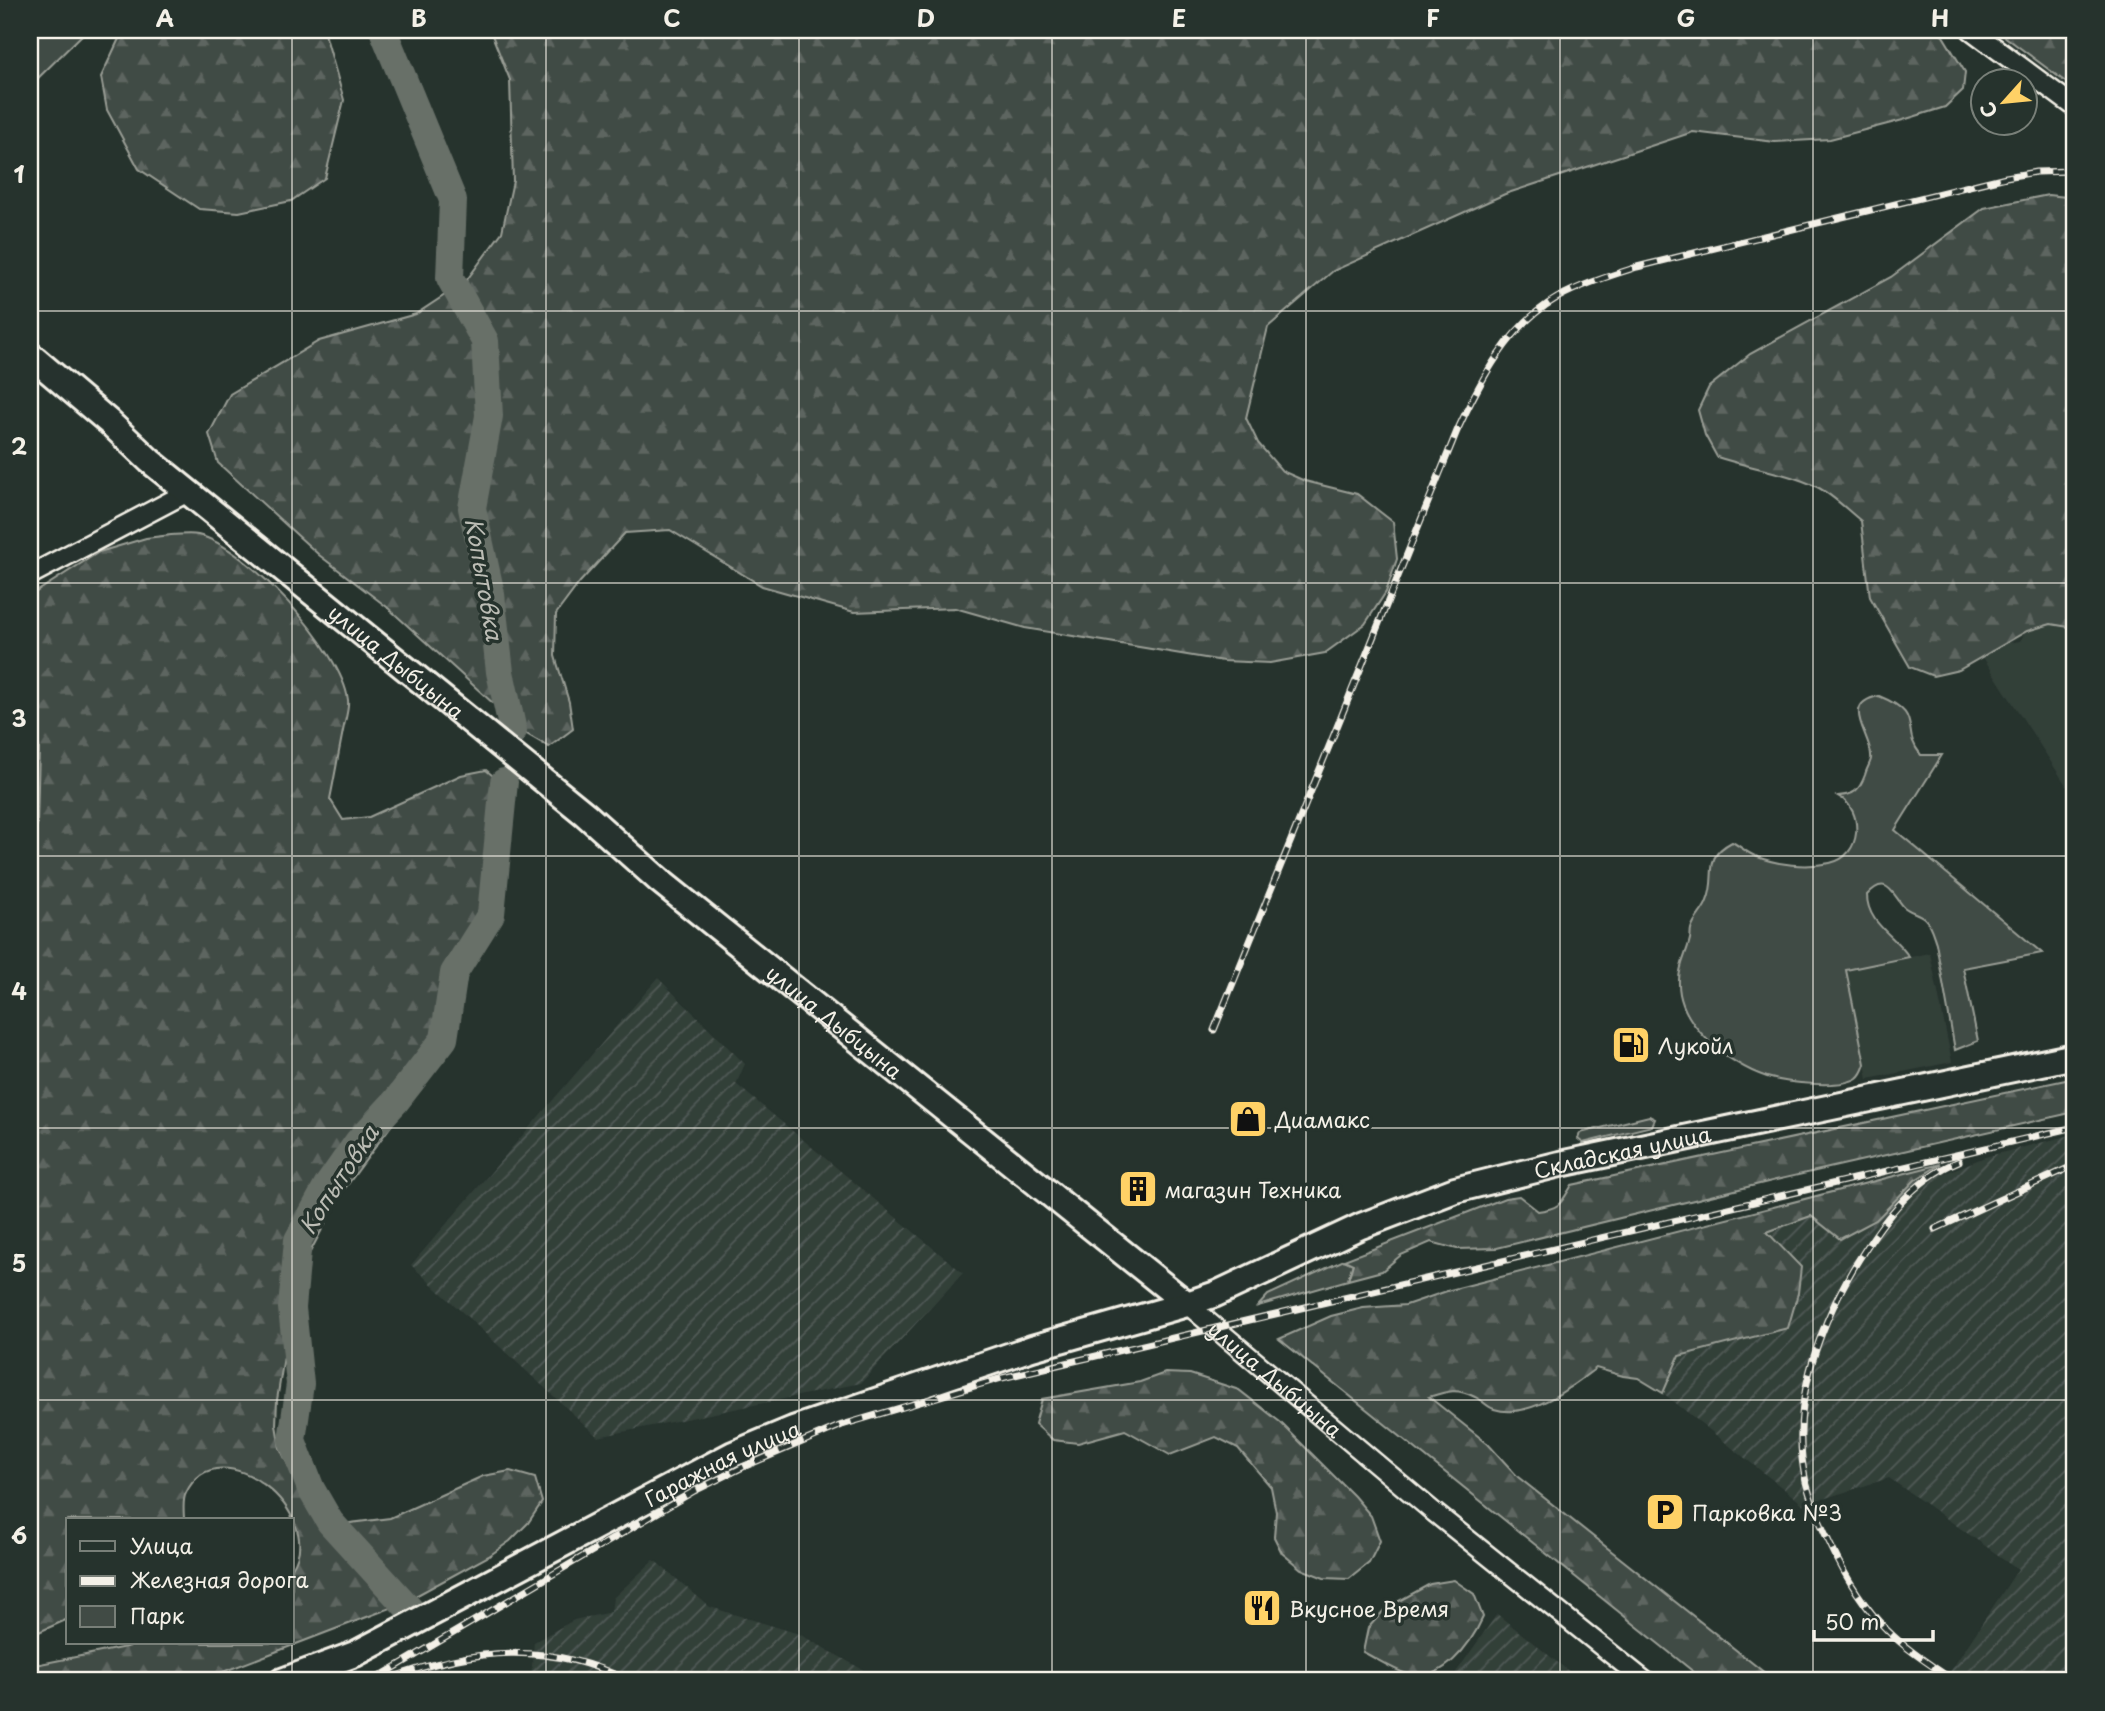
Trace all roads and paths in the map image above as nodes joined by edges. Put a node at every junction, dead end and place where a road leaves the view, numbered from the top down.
1 (1971, 30) edge
2 (2075, 107) edge
3 (30, 355) edge
4 (188, 492) junction
5 (30, 575) edge
6 (2075, 1056) edge
7 (1187, 1304) junction
8 (282, 1681) edge
9 (1646, 1681) edge

1 - 2 street
3 - 4 street, улица Дыбцына
4 - 5 street
4 - 7 street, улица Дыбцына
6 - 7 street, Складская улица
7 - 8 street, Гаражная улица
7 - 9 street, улица Дыбцына

